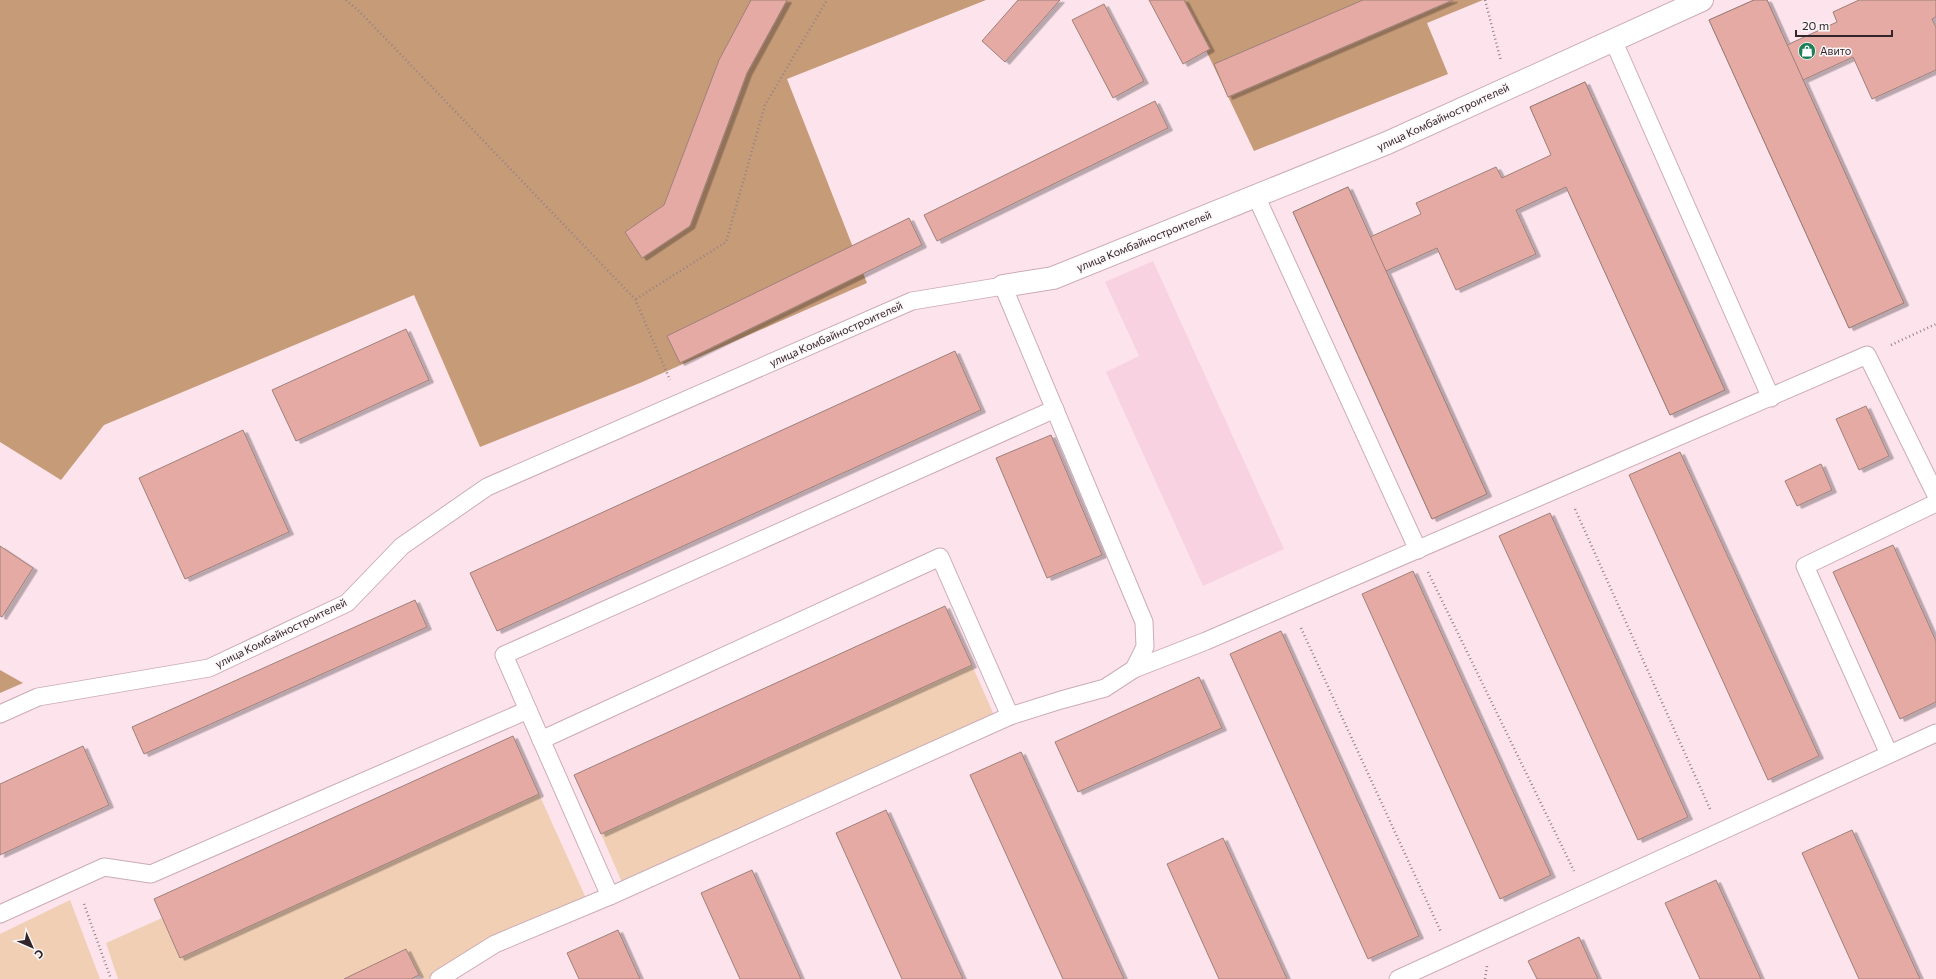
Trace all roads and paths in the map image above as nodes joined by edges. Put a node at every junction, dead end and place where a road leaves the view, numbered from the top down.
1 (346, 0) edge
2 (827, 0) edge
3 (1485, 0) edge
4 (1702, 0) edge
5 (1613, 40) junction
6 (1509, 87) junction
7 (1256, 196) junction
8 (1003, 286) junction
9 (635, 299) junction
10 (1936, 324) edge
11 (1867, 355) junction
12 (1771, 398) junction
13 (680, 402) junction
14 (1055, 409) junction
15 (1565, 486) junction
16 (1936, 495) edge
17 (1936, 503) edge
18 (1418, 550) junction
19 (1290, 604) junction
20 (1134, 669) junction
21 (528, 710) junction
22 (0, 714) edge
23 (1010, 716) junction
24 (1936, 733) edge
25 (541, 740) junction
26 (1889, 754) junction
27 (1720, 832) junction
28 (75, 880) junction
29 (1584, 894) junction
30 (610, 896) junction
31 (0, 914) edge
32 (1451, 955) junction
33 (111, 979) edge
34 (439, 979) edge
35 (1398, 979) edge

1 - 9 path
2 - 9 path
3 - 6 path
4 - 5 street, улица Комбайностроителей
5 - 6 street, улица Комбайностроителей
5 - 12 lane
6 - 7 street, улица Комбайностроителей
7 - 8 street, улица Комбайностроителей
7 - 18 lane
8 - 13 lane, улица Комбайностроителей
8 - 14 lane
9 - 13 path
10 - 11 path
11 - 12 lane
11 - 16 lane
12 - 15 lane
13 - 22 lane, улица Комбайностроителей
14 - 20 lane
14 - 21 lane
15 - 18 lane
15 - 27 path
17 - 26 lane
18 - 19 lane
18 - 29 path
19 - 20 lane
19 - 32 path
20 - 23 lane
21 - 25 lane
21 - 28 lane
23 - 25 lane
23 - 30 lane
24 - 26 lane
25 - 30 lane
26 - 27 lane
27 - 29 lane
28 - 31 lane
28 - 33 path
29 - 32 lane
30 - 34 lane
32 - 35 lane

